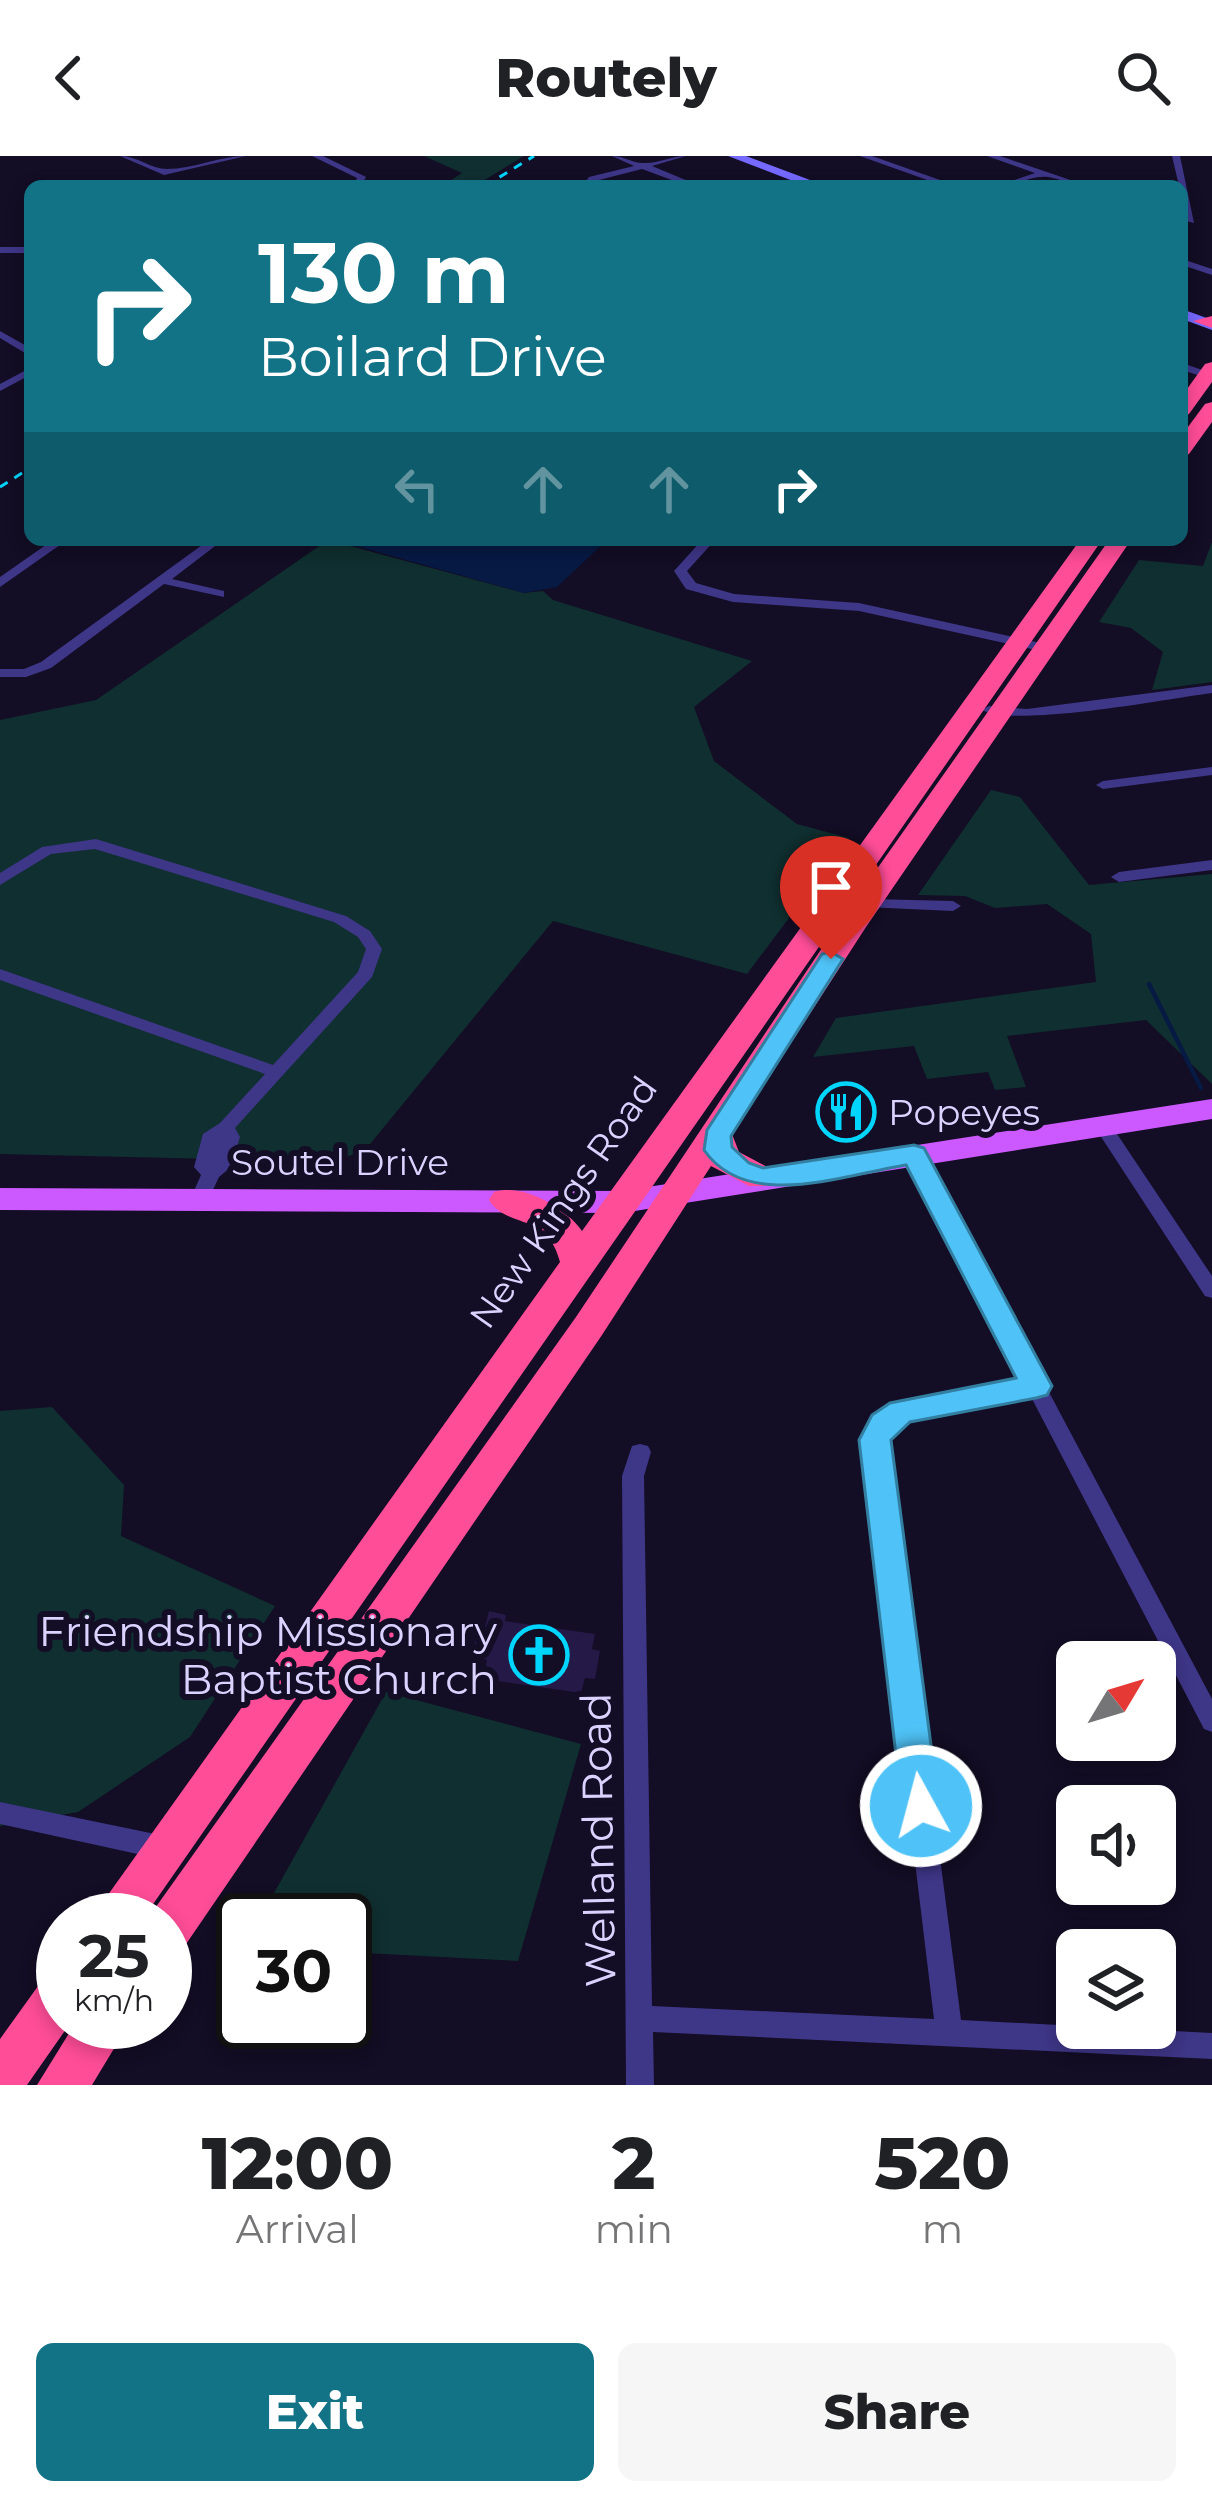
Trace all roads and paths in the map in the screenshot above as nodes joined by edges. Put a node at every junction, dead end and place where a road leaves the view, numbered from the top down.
1 (124, 156) edge
2 (242, 156) edge
3 (316, 156) edge
4 (616, 156) edge
5 (682, 156) edge
6 (734, 156) edge
7 (864, 156) edge
8 (991, 156) edge
9 (643, 166) junction
10 (1044, 173) junction
11 (359, 180) edge
12 (601, 180) edge
13 (680, 180) edge
14 (802, 180) edge
15 (935, 180) edge
16 (1021, 180) edge
17 (1066, 180) edge
18 (1210, 372) edge
19 (1188, 402) edge
20 (1212, 408) edge
21 (1188, 442) edge
22 (52, 546) edge
23 (209, 546) edge
24 (704, 546) edge
25 (1087, 546) edge
26 (1115, 546) edge
27 (162, 580) junction
28 (0, 583) edge
29 (220, 595) dead end
30 (1032, 645) junction
31 (7, 674) edge
32 (1212, 689) edge
33 (987, 710) junction
34 (1212, 771) edge
35 (1103, 784) dead end
36 (1212, 865) edge
37 (1119, 877) dead end
38 (0, 880) edge
39 (871, 904) junction
40 (953, 906) dead end
41 (838, 921) junction
42 (0, 974) edge
43 (274, 1071) junction
44 (1212, 1108) edge
45 (1103, 1126) junction
46 (717, 1136) junction
47 (914, 1155) junction
48 (0, 1178) edge
49 (761, 1178) junction
50 (206, 1186) junction
51 (680, 1191) junction
52 (627, 1194) junction
53 (0, 1199) edge
54 (506, 1201) junction
55 (578, 1264) junction
56 (1212, 1291) edge
57 (1036, 1386) junction
58 (640, 1452) dead end
59 (353, 1620) junction
60 (1212, 1722) edge
61 (0, 1813) edge
62 (165, 1848) junction
63 (133, 1893) edge
64 (190, 1893) edge
65 (639, 2018) junction
66 (36, 2030) edge
67 (949, 2034) junction
68 (1212, 2046) edge
69 (87, 2049) edge
70 (0, 2081) edge
71 (62, 2085) edge
72 (640, 2085) edge

1 - 2 street
3 - 11 street
4 - 9 street
5 - 9 street
6 - 14 street
7 - 15 street
8 - 10 street
9 - 12 street
9 - 13 street
10 - 16 street
10 - 17 street
18 - 19 highway
20 - 21 highway
22 - 28 street
23 - 27 street
24 - 30 street
25 - 30 highway, New Kings Road
26 - 30 highway, New Kings Road
27 - 29 street
27 - 31 street
30 - 33 highway, New Kings Road
32 - 33 street
33 - 39 highway, New Kings Road
33 - 41 highway, New Kings Road
34 - 35 street
36 - 37 street
38 - 43 street
39 - 40 street
39 - 41 highway, New Kings Road
41 - 46 highway, New Kings Road
41 - 52 highway, New Kings Road
42 - 43 street
43 - 50 street
44 - 45 main road, Soutel Drive
45 - 47 main road, Soutel Drive
45 - 56 street
46 - 49 highway
46 - 51 highway, New Kings Road
47 - 49 main road, Soutel Drive
47 - 57 street
48 - 50 main road, Soutel Drive
49 - 51 main road, Soutel Drive
50 - 52 main road, Soutel Drive
50 - 53 main road, Soutel Drive
50 - 54 main road, Soutel Drive
51 - 52 main road, Soutel Drive
51 - 59 highway, New Kings Road
52 - 54 main road, Soutel Drive
52 - 55 highway, New Kings Road
54 - 55 highway
55 - 59 highway, New Kings Road
57 - 60 street
57 - 67 street
58 - 65 street, Welland Road
59 - 62 highway, New Kings Road
59 - 64 highway, New Kings Road
61 - 62 street
62 - 63 highway, New Kings Road
65 - 67 street
65 - 72 street, Welland Road
66 - 70 highway
67 - 68 street
69 - 71 highway

